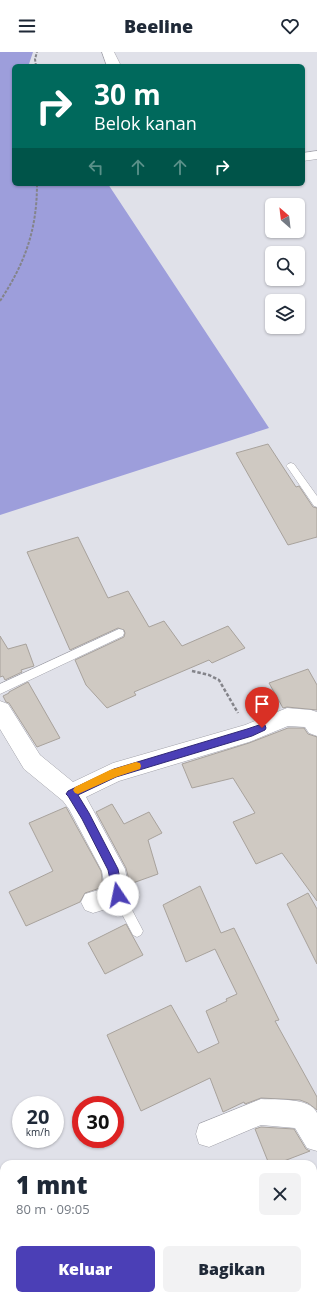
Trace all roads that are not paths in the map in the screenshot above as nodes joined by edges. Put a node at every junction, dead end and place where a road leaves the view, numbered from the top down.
1 (108, 52) edge
2 (113, 64) edge
3 (317, 155) edge
4 (305, 157) edge
5 (290, 466) dead end
6 (317, 503) edge
7 (120, 633) dead end
8 (0, 689) edge
9 (0, 710) edge
10 (317, 727) edge
11 (71, 794) junction
12 (118, 895) junction
13 (93, 902) dead end
14 (137, 931) dead end
15 (209, 1134) dead end
16 (317, 1138) edge

1 - 2 street
3 - 4 street
5 - 6 lane
7 - 8 lane
9 - 11 street
10 - 11 street
11 - 12 street
12 - 13 street
12 - 14 lane
15 - 16 street

